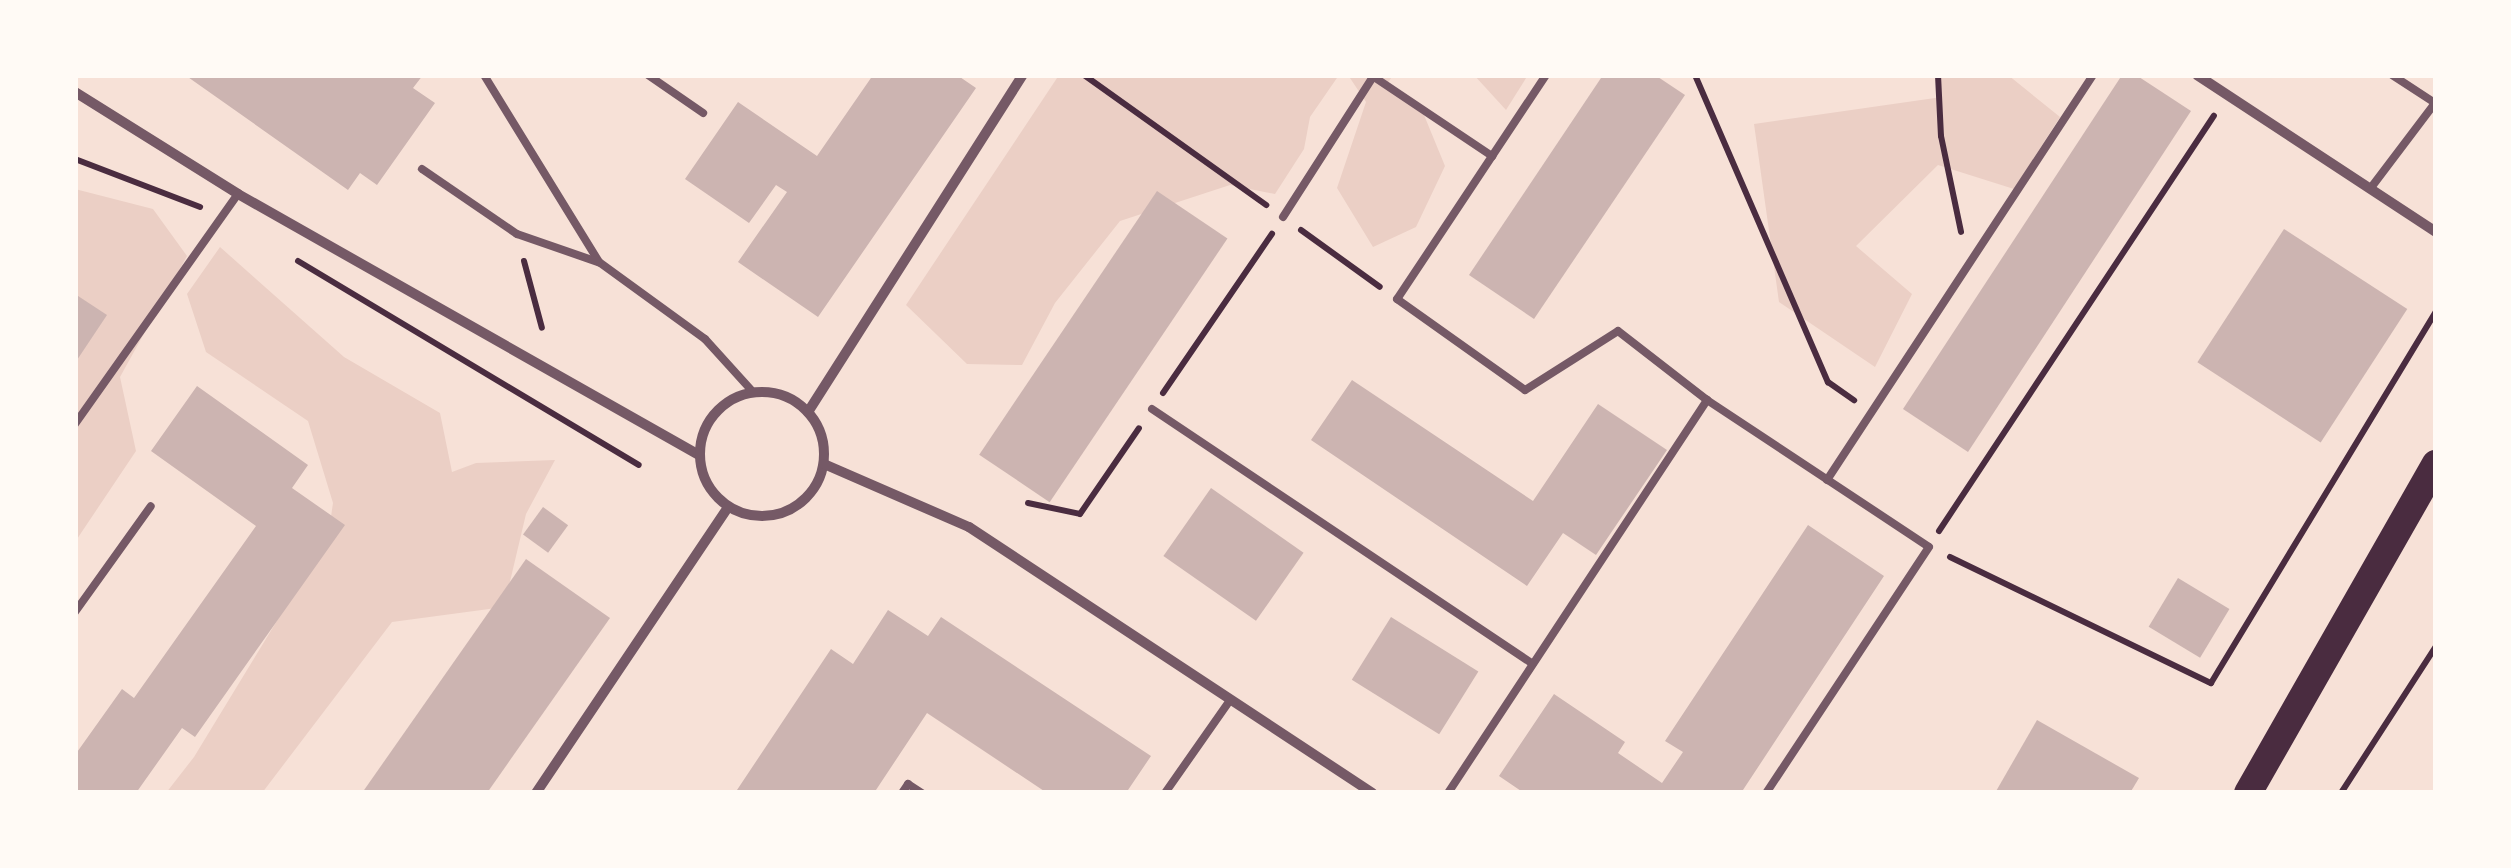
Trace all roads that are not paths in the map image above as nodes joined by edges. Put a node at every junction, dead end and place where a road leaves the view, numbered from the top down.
1 (485, 75) edge
2 (648, 75) edge
3 (1023, 75) edge
4 (1546, 75) edge
5 (2093, 75) edge
6 (2197, 75) edge
7 (2392, 75) edge
8 (1373, 76) edge
9 (75, 92) edge
10 (2435, 103) edge
11 (703, 113) dead end
12 (1492, 156) junction
13 (422, 169) dead end
14 (2370, 189) junction
15 (238, 194) junction
16 (1283, 217) road end
17 (2436, 232) edge
18 (599, 262) junction
19 (753, 392) junction
20 (1707, 400) junction
21 (1152, 410) road end
22 (808, 412) junction
23 (75, 424) edge
24 (699, 455) junction
25 (824, 464) junction
26 (2436, 464) edge
27 (1828, 480) junction
28 (151, 506) dead end
29 (728, 507) junction
30 (75, 612) edge
31 (1533, 664) junction
32 (1230, 700) junction
33 (536, 793) edge
34 (902, 793) edge
35 (922, 793) edge
36 (1165, 793) edge
37 (1372, 793) edge
38 (1448, 793) edge
39 (1766, 793) edge
40 (2248, 793) edge

1 - 18 lane
2 - 11 lane
3 - 22 street
4 - 12 lane
5 - 27 lane
6 - 14 street
7 - 10 lane
8 - 12 lane
8 - 16 lane
9 - 15 street
10 - 14 lane
12 - 20 lane
13 - 18 lane
14 - 17 street
15 - 23 lane
15 - 24 street
18 - 19 lane
19 - 22 street
19 - 24 street
20 - 27 lane
20 - 31 lane
21 - 31 lane
22 - 25 street
24 - 29 street
25 - 29 street
25 - 32 street
26 - 40 highway
27 - 39 lane
28 - 30 lane
29 - 33 street
31 - 38 lane
32 - 36 lane
32 - 37 street
34 - 35 lane

